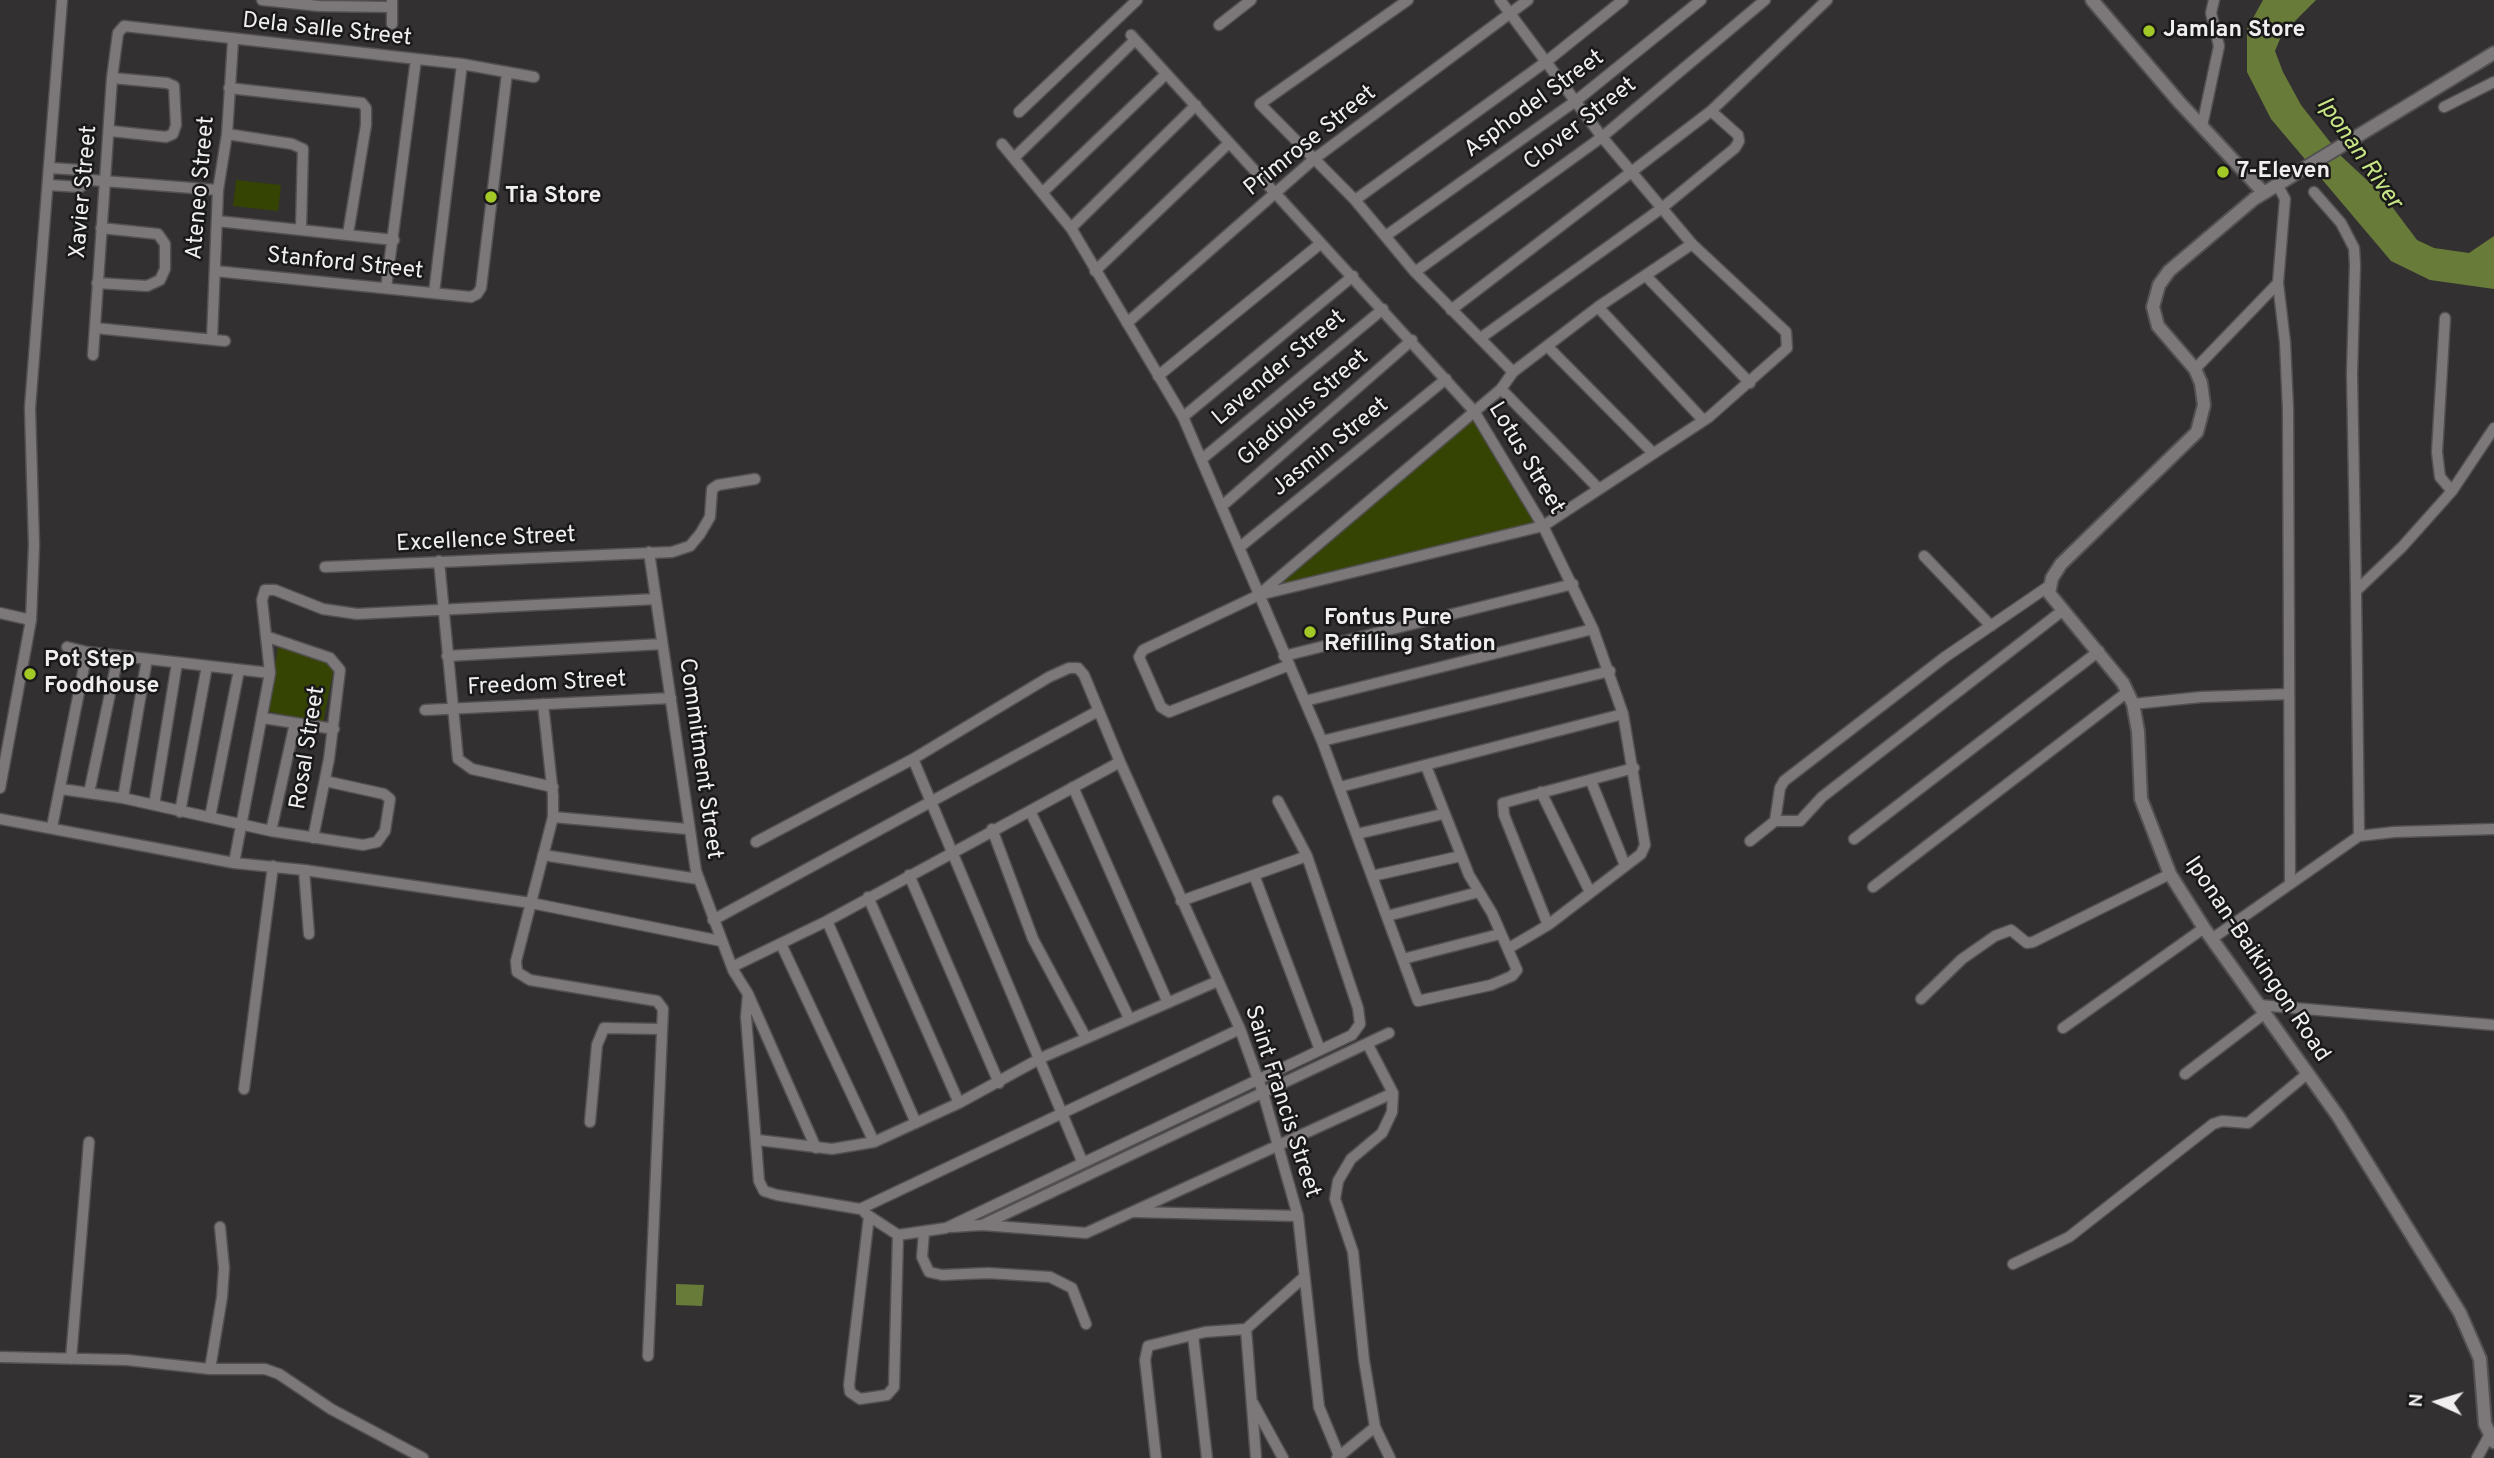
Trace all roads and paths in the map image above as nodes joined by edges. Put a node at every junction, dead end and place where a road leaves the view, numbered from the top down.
1 (62, 0) edge
2 (262, 0) edge
3 (1137, 0) edge
4 (1251, 0) edge
5 (1408, 0) edge
6 (1500, 0) edge
7 (1528, 0) edge
8 (1623, 0) edge
9 (1701, 0) edge
10 (1765, 0) edge
11 (1828, 0) edge
12 (2092, 0) edge
13 (2214, 0) edge
14 (392, 3) edge
15 (1512, 14) junction
16 (392, 24) dead end
17 (1219, 25) dead end
18 (118, 33) joint
19 (233, 41) junction
20 (2494, 53) edge
21 (416, 59) junction
22 (1547, 61) junction
23 (462, 64) junction
24 (507, 73) junction
25 (1165, 75) junction
26 (534, 77) dead end
27 (112, 78) junction
28 (2494, 82) edge
29 (229, 88) junction
30 (1577, 100) junction
31 (1196, 105) junction
32 (2444, 107) dead end
33 (1711, 111) junction
34 (1019, 112) dead end
35 (2202, 126) junction
36 (111, 131) junction
37 (228, 134) junction
38 (1602, 137) junction
39 (1229, 143) junction
40 (1002, 144) dead end
41 (1015, 157) junction
42 (1314, 159) junction
43 (51, 167) junction
44 (1632, 173) junction
45 (91, 180) junction
46 (103, 181) junction
47 (2277, 184) junction
48 (50, 185) junction
49 (219, 190) junction
50 (1043, 192) junction
51 (1277, 192) junction
52 (2264, 192) junction
53 (2314, 192) dead end
54 (1355, 200) junction
55 (1662, 208) junction
56 (217, 220) junction
57 (101, 228) junction
58 (1070, 228) junction
59 (301, 229) junction
60 (348, 234) junction
61 (1387, 235) junction
62 (394, 240) junction
63 (1320, 244) junction
64 (1692, 244) junction
65 (215, 271) junction
66 (1095, 271) junction
67 (1415, 272) junction
68 (1353, 276) junction
69 (1646, 276) junction
70 (97, 283) junction
71 (2278, 283) junction
72 (386, 288) junction
73 (434, 293) junction
74 (1598, 307) junction
75 (1382, 309) junction
76 (1451, 310) junction
77 (2445, 318) dead end
78 (1127, 323) junction
79 (94, 328) junction
80 (1482, 337) junction
81 (212, 339) junction
82 (1412, 340) junction
83 (225, 341) dead end
84 (1548, 346) junction
85 (93, 355) dead end
86 (2195, 369) junction
87 (1513, 372) junction
88 (1158, 376) junction
89 (1446, 379) junction
90 (1749, 383) junction
91 (1502, 389) junction
92 (1474, 411) junction
93 (1183, 417) junction
94 (1703, 420) junction
95 (2494, 428) edge
96 (1653, 453) junction
97 (1202, 459) junction
98 (755, 479) dead end
99 (1598, 488) junction
100 (2452, 491) junction
101 (1222, 506) junction
102 (1543, 526) junction
103 (1240, 547) junction
104 (649, 552) junction
105 (1924, 556) dead end
106 (439, 561) junction
107 (325, 567) dead end
108 (1573, 584) junction
109 (2049, 586) junction
110 (2356, 591) junction
111 (1259, 595) junction
112 (656, 599) junction
113 (442, 610) junction
114 (2062, 611) junction
115 (0, 614) edge
116 (31, 620) junction
117 (1991, 626) junction
118 (1593, 629) junction
119 (268, 637) junction
120 (662, 644) junction
121 (67, 647) dead end
122 (2099, 651) junction
123 (87, 652) junction
124 (118, 656) junction
125 (447, 656) junction
126 (147, 659) junction
127 (1286, 661) junction
128 (177, 663) junction
129 (207, 666) junction
130 (239, 670) junction
131 (1610, 671) junction
132 (270, 673) junction
133 (2289, 694) junction
134 (671, 698) junction
135 (2129, 699) junction
136 (1305, 701) junction
137 (543, 704) junction
138 (452, 709) junction
139 (425, 710) dead end
140 (1098, 711) junction
141 (1623, 714) junction
142 (263, 718) junction
143 (295, 723) junction
144 (334, 729) junction
145 (1322, 741) junction
146 (913, 759) junction
147 (1120, 762) junction
148 (1426, 766) junction
149 (1633, 768) junction
150 (325, 781) junction
151 (1591, 781) junction
152 (552, 787) junction
153 (1073, 787) junction
154 (1340, 787) junction
155 (0, 788) edge
156 (61, 789) junction
157 (1541, 792) junction
158 (89, 793) junction
159 (123, 799) junction
160 (1278, 801) dead end
161 (930, 802) junction
162 (154, 806) junction
163 (180, 811) junction
164 (1031, 811) junction
165 (1443, 814) junction
166 (210, 817) junction
167 (553, 817) junction
168 (0, 819) edge
169 (1774, 821) junction
170 (241, 822) junction
171 (52, 827) junction
172 (687, 829) junction
173 (992, 830) junction
174 (2494, 830) edge
175 (271, 831) junction
176 (1357, 834) junction
177 (2359, 836) junction
178 (313, 838) junction
179 (1854, 839) dead end
180 (1750, 841) dead end
181 (756, 842) dead end
182 (950, 852) junction
183 (543, 855) junction
184 (1307, 856) junction
185 (1461, 856) junction
186 (234, 863) junction
187 (1625, 865) junction
188 (273, 866) junction
189 (304, 870) junction
190 (2170, 874) junction
191 (909, 875) junction
192 (1254, 875) junction
193 (1372, 876) junction
194 (698, 879) junction
195 (2290, 881) junction
196 (1873, 887) dead end
197 (1479, 892) junction
198 (1590, 892) junction
199 (868, 898) junction
200 (1181, 901) junction
201 (531, 903) junction
202 (1387, 916) junction
203 (713, 920) junction
204 (827, 921) junction
205 (1548, 925) junction
206 (2204, 928) junction
207 (309, 934) dead end
208 (1500, 934) junction
209 (2213, 938) junction
210 (721, 941) junction
211 (781, 944) junction
212 (1509, 948) junction
213 (1403, 959) junction
214 (732, 967) junction
215 (1218, 981) junction
216 (748, 993) junction
217 (1921, 999) dead end
218 (1168, 1003) junction
219 (2262, 1009) junction
220 (1129, 1018) junction
221 (2494, 1025) edge
222 (1240, 1028) junction
223 (2063, 1028) dead end
224 (660, 1029) junction
225 (1389, 1033) dead end
226 (1086, 1038) junction
227 (1368, 1045) junction
228 (1320, 1049) junction
229 (1041, 1058) junction
230 (2185, 1074) dead end
231 (2307, 1074) junction
232 (1259, 1081) junction
233 (999, 1083) junction
234 (244, 1089) dead end
235 (1263, 1093) junction
236 (1393, 1093) junction
237 (959, 1104) junction
238 (1060, 1112) junction
239 (590, 1122) dead end
240 (916, 1123) junction
241 (758, 1140) junction
242 (89, 1142) dead end
243 (874, 1142) junction
244 (1279, 1145) junction
245 (816, 1148) junction
246 (1082, 1161) junction
247 (860, 1209) junction
248 (1130, 1212) junction
249 (869, 1216) junction
250 (1297, 1216) junction
251 (982, 1225) junction
252 (220, 1227) dead end
253 (946, 1228) junction
254 (924, 1232) junction
255 (898, 1235) junction
256 (2013, 1264) dead end
257 (1304, 1277) junction
258 (1086, 1324) dead end
259 (1246, 1328) junction
260 (1194, 1335) junction
261 (648, 1356) dead end
262 (0, 1357) edge
263 (71, 1359) junction
264 (210, 1368) junction
265 (1251, 1400) junction
266 (1375, 1427) junction
267 (2491, 1439) edge
268 (1339, 1457) edge
269 (423, 1458) edge
270 (1156, 1458) edge
271 (1207, 1458) edge
272 (1256, 1458) edge
273 (1283, 1458) edge
274 (1390, 1458) edge
275 (2477, 1458) edge

1 - 43 street
2 - 14 street
3 - 34 street
4 - 17 street
5 - 42 street
6 - 15 street
7 - 15 street, Primrose Street
8 - 22 street
9 - 30 street, Asphodel Street
10 - 38 street, Clover Street
11 - 33 street
12 - 35 street
13 - 35 street
14 - 16 street
15 - 22 street
15 - 42 street, Primrose Street
18 - 19 street, Dela Salle Street
18 - 27 street, Xavier Street
19 - 21 street, Dela Salle Street
19 - 29 street, Ateneo Street
20 - 47 street
21 - 23 street, Dela Salle Street
21 - 62 street
22 - 30 street
22 - 54 street
23 - 24 street, Dela Salle Street
23 - 73 street
24 - 26 street, Dela Salle Street
24 - 73 street, Stanford Street
25 - 31 street, Lotus Street
25 - 41 street, Lotus Street
25 - 50 street
27 - 36 street, Xavier Street
27 - 36 street
28 - 32 street
29 - 37 street, Ateneo Street
29 - 60 street
30 - 38 street
30 - 61 street, Asphodel Street
31 - 39 street, Lotus Street
31 - 58 street
33 - 44 street
33 - 55 street
35 - 52 street
36 - 46 street, Xavier Street
37 - 49 street, Ateneo Street
37 - 59 street
38 - 44 street
38 - 67 street, Clover Street
39 - 51 street, Lotus Street
39 - 66 street
40 - 41 street
41 - 50 street
42 - 51 street, Primrose Street
42 - 54 street
43 - 45 street
43 - 48 street
44 - 55 street
44 - 76 street
45 - 46 street
45 - 48 street
46 - 49 street
46 - 57 street, Xavier Street
47 - 52 street
47 - 71 street
48 - 116 street
49 - 56 street, Ateneo Street
50 - 58 street
51 - 63 street, Lotus Street
51 - 78 street, Primrose Street
52 - 86 street
53 - 110 street
54 - 61 street
55 - 64 street
55 - 80 street
56 - 59 street
56 - 65 street, Ateneo Street
57 - 70 street, Xavier Street
57 - 70 street
58 - 66 street
59 - 60 street
60 - 62 street
61 - 67 street
62 - 72 street
63 - 68 street, Lotus Street
63 - 88 street
64 - 69 street
64 - 90 street
65 - 72 street, Stanford Street
65 - 81 street, Ateneo Street
66 - 78 street
67 - 76 street
68 - 75 street, Lotus Street
68 - 93 street
69 - 74 street
69 - 90 street
70 - 79 street, Xavier Street
71 - 86 street
71 - 133 street
72 - 73 street, Stanford Street
74 - 84 street
74 - 94 street
75 - 82 street, Lotus Street
75 - 97 street, Lavender Street
76 - 80 street
77 - 100 street
78 - 88 street
79 - 81 street
79 - 85 street, Xavier Street
80 - 87 street
81 - 83 street
82 - 89 street, Lotus Street
82 - 101 street, Gladiolus Street
84 - 87 street
84 - 96 street
86 - 109 street
87 - 91 street
88 - 93 street
89 - 92 street, Lotus Street
89 - 103 street, Jasmin Street
90 - 94 street
91 - 92 street
91 - 99 street
92 - 102 street, Lotus Street
92 - 111 street
93 - 97 street
94 - 96 street
95 - 100 street
96 - 99 street
97 - 101 street
98 - 104 street, Excellence Street
99 - 102 street
100 - 110 street
101 - 103 street
102 - 108 street, Lotus Street
102 - 111 street
103 - 111 street
104 - 106 street, Excellence Street
104 - 112 street, Commitment Street
105 - 117 street
106 - 107 street, Excellence Street
106 - 113 street
108 - 118 street, Lotus Street
108 - 127 street
109 - 114 street, Iponan-Baikingon Road
109 - 117 street
110 - 177 street
111 - 127 street
111 - 127 street
112 - 113 street
112 - 120 street, Commitment Street
113 - 119 street
113 - 125 street
114 - 122 street, Iponan-Baikingon Road
114 - 169 street
115 - 116 street
116 - 155 street
117 - 169 street
118 - 131 street, Lotus Street
118 - 136 street
119 - 132 street
119 - 144 street, Rosal Street
120 - 125 street
120 - 134 street, Commitment Street
121 - 123 street
122 - 135 street, Iponan-Baikingon Road
122 - 179 street
123 - 124 street
123 - 156 street
124 - 126 street
124 - 158 street
125 - 138 street
126 - 128 street
126 - 159 street
127 - 136 street
128 - 129 street
128 - 162 street
129 - 130 street
129 - 163 street
130 - 132 street
130 - 166 street
131 - 141 street, Lotus Street
131 - 145 street
132 - 142 street
133 - 135 street
133 - 195 street
134 - 137 street, Freedom Street
134 - 172 street, Commitment Street
135 - 190 street, Iponan-Baikingon Road
135 - 196 street
136 - 145 street
137 - 138 street, Freedom Street
137 - 152 street
138 - 139 street, Freedom Street
138 - 152 street
140 - 146 street, Saint Francis Street
140 - 147 street, Saint Francis Street
140 - 161 street
141 - 148 street
141 - 149 street, Lotus Street
142 - 143 street
142 - 170 street
143 - 144 street
143 - 175 street
144 - 150 street, Rosal Street
145 - 154 street
146 - 161 street
146 - 181 street
147 - 153 street
147 - 200 street, Saint Francis Street
148 - 154 street
148 - 165 street
149 - 151 street
149 - 187 street, Lotus Street
150 - 178 street, Rosal Street
150 - 178 street
151 - 157 street
151 - 187 street
152 - 167 street
153 - 164 street
153 - 218 street
154 - 176 street
156 - 158 street
156 - 171 street
157 - 198 street
157 - 205 street
158 - 159 street
159 - 162 street
160 - 184 street
161 - 182 street
161 - 203 street
162 - 163 street
163 - 166 street
164 - 173 street
164 - 220 street
165 - 176 street
165 - 185 street
166 - 170 street
167 - 172 street
167 - 183 street
168 - 171 street
169 - 180 street
170 - 175 street
170 - 186 street
171 - 186 street
172 - 194 street, Commitment Street
173 - 182 street
173 - 226 street
174 - 177 street
175 - 178 street
176 - 193 street
177 - 195 street
182 - 191 street
182 - 229 street
183 - 194 street
183 - 201 street
184 - 192 street
184 - 228 street
185 - 193 street
185 - 197 street
186 - 188 street
187 - 198 street, Lotus Street
188 - 189 street
188 - 234 street
189 - 201 street
189 - 207 street
190 - 206 street, Iponan-Baikingon Road
190 - 217 street
191 - 199 street
191 - 233 street
192 - 200 street
192 - 228 street
193 - 202 street
194 - 203 street, Commitment Street
195 - 209 street
197 - 202 street
197 - 208 street
198 - 205 street, Lotus Street
199 - 204 street
199 - 237 street
200 - 215 street, Saint Francis Street
201 - 210 street
201 - 224 street
202 - 213 street
203 - 210 street, Commitment Street
204 - 211 street
204 - 240 street
205 - 212 street, Lotus Street
206 - 209 street, Iponan-Baikingon Road
206 - 223 street
208 - 212 street
208 - 213 street
209 - 219 street, Iponan-Baikingon Road
210 - 214 street, Commitment Street
211 - 214 street
211 - 243 street
212 - 213 street
214 - 216 street, Commitment Street
215 - 218 street
215 - 222 street, Saint Francis Street
216 - 241 street
216 - 245 street, Commitment Street
218 - 220 street
219 - 221 street
219 - 230 street
219 - 231 street, Iponan-Baikingon Road
220 - 226 street
222 - 232 street, Saint Francis Street
222 - 238 street
224 - 239 street
224 - 261 street
225 - 227 street
226 - 229 street
227 - 235 street
227 - 236 street
228 - 232 street
229 - 233 street
229 - 238 street
231 - 256 street
231 - 267 street, Iponan-Baikingon Road
232 - 235 street, Saint Francis Street
232 - 246 street
233 - 237 street
235 - 244 street, Saint Francis Street
235 - 251 street
236 - 244 street
236 - 266 street
237 - 240 street
238 - 246 street
238 - 247 street
240 - 243 street
241 - 245 street
241 - 247 street
242 - 263 street
243 - 245 street
244 - 248 street
244 - 250 street, Saint Francis Street
246 - 253 street
247 - 249 street
248 - 250 street
248 - 251 street
249 - 255 street
249 - 255 street
250 - 257 street, Saint Francis Street
251 - 253 street
252 - 264 street
253 - 254 street
254 - 255 street
254 - 258 street
257 - 259 street
257 - 268 street, Saint Francis Street
259 - 260 street
259 - 265 street
260 - 270 street
260 - 271 street
262 - 263 street
263 - 264 street
264 - 269 street
265 - 272 street
265 - 273 street
266 - 268 street
266 - 274 street
267 - 275 street

